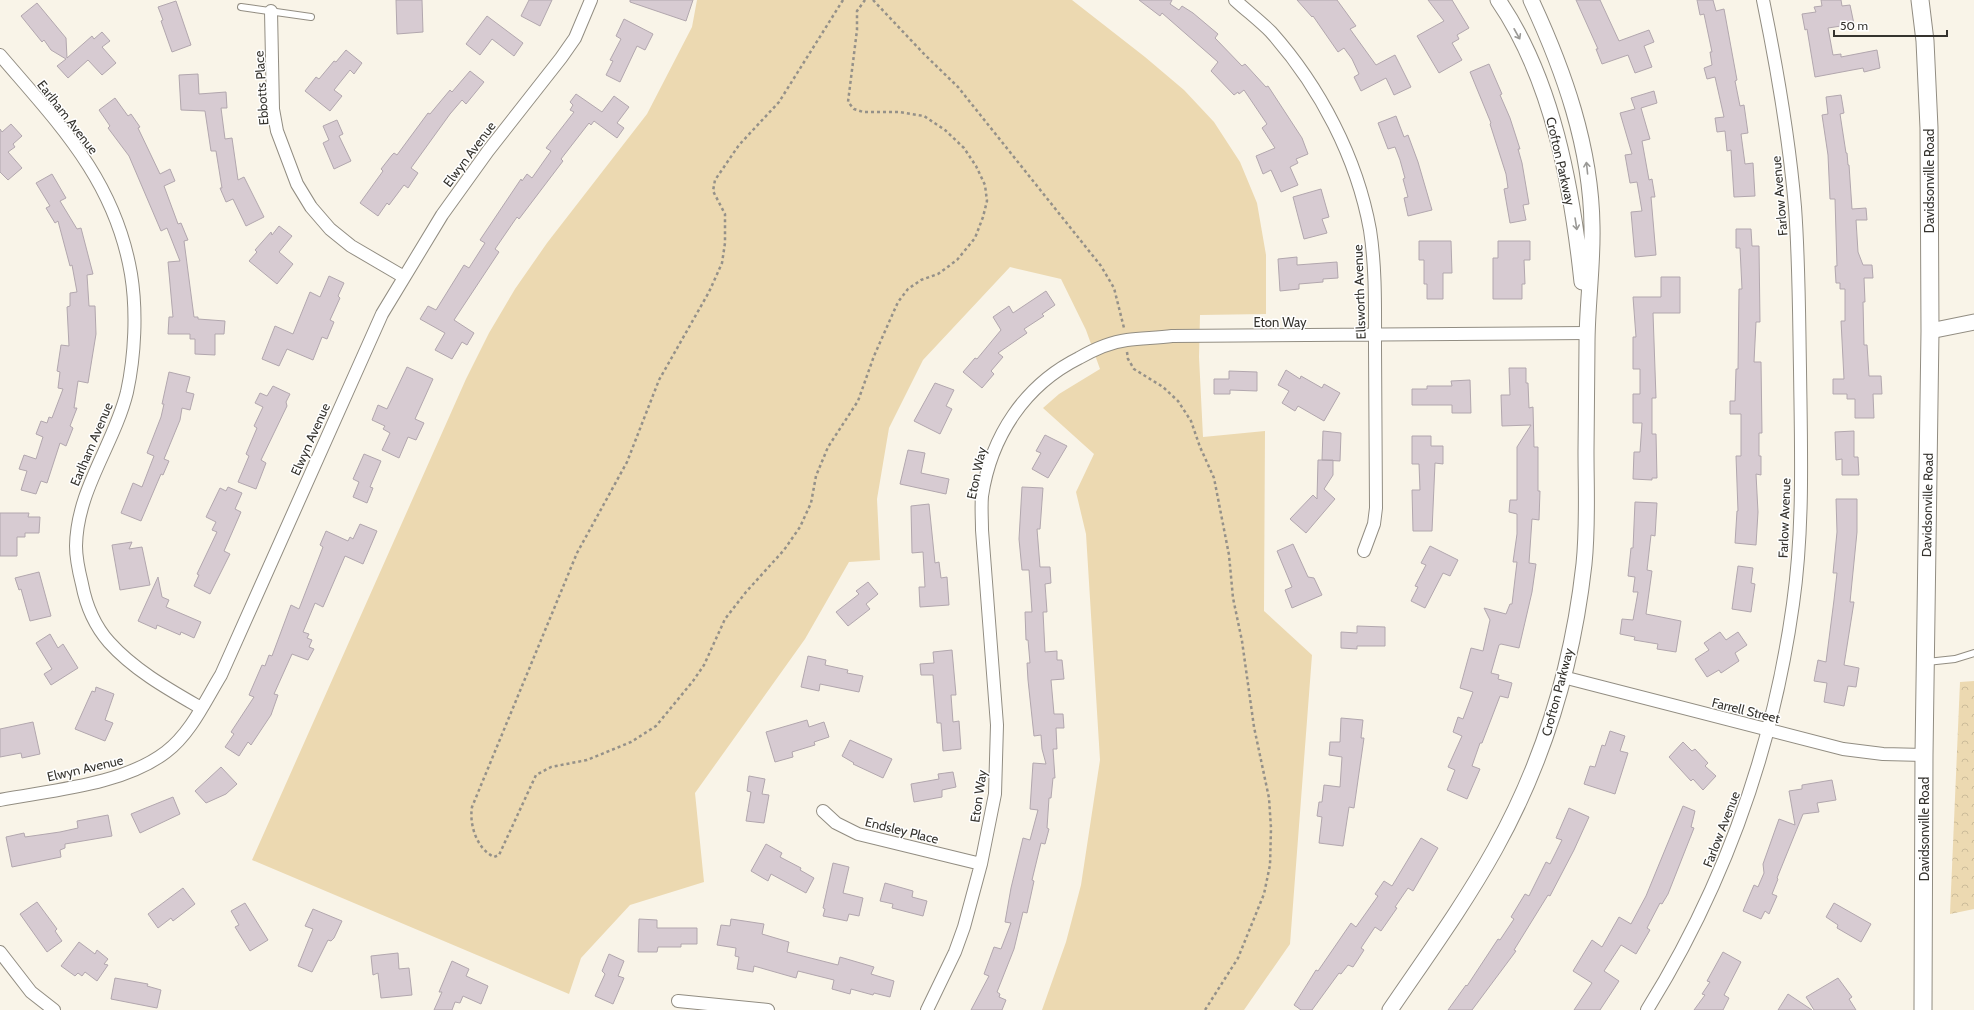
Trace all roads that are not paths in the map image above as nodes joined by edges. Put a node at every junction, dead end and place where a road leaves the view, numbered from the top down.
1 (591, 0) edge
2 (1235, 0) edge
3 (1498, 0) edge
4 (1531, 0) edge
5 (1763, 0) edge
6 (1920, 0) edge
7 (241, 7) dead end
8 (271, 11) junction
9 (311, 17) dead end
10 (0, 55) edge
11 (404, 277) junction
12 (1974, 322) edge
13 (1930, 330) junction
14 (1587, 333) junction
15 (1375, 336) junction
16 (1364, 551) dead end
17 (1974, 653) edge
18 (1925, 662) junction
19 (1563, 677) junction
20 (201, 708) junction
21 (1769, 730) junction
22 (1924, 755) junction
23 (0, 800) edge
24 (823, 811) dead end
25 (980, 864) junction
26 (0, 952) edge
27 (678, 1001) dead end
28 (54, 1010) edge
29 (768, 1010) edge
30 (927, 1010) edge
31 (1390, 1010) edge
32 (1647, 1010) edge
33 (1923, 1010) edge

1 - 11 street, Elwyn Avenue
2 - 15 street, Ellsworth Avenue
3 -> 14 street, Crofton Parkway
14 -> 4 street, Crofton Parkway
5 - 21 street, Farlow Avenue
6 - 13 main road, Davidsonville Road
7 - 8 lane
8 - 9 lane
8 - 11 street, Ebbotts Place
10 - 20 street, Earlham Avenue
11 - 20 street, Elwyn Avenue
12 - 13 street
13 - 18 main road, Davidsonville Road
14 - 15 street, Eton Way
14 - 19 street, Crofton Parkway
15 - 16 street, Ellsworth Avenue
15 - 25 street, Eton Way
17 - 18 lane
18 - 22 main road, Davidsonville Road
19 - 21 street, Farrell Street
19 - 31 street, Crofton Parkway
20 - 23 street, Elwyn Avenue
21 - 22 street, Farrell Street
21 - 32 street, Farlow Avenue
22 - 33 main road, Davidsonville Road
24 - 25 street, Endsley Place
25 - 30 street, Eton Way
26 - 28 street
27 - 29 street

